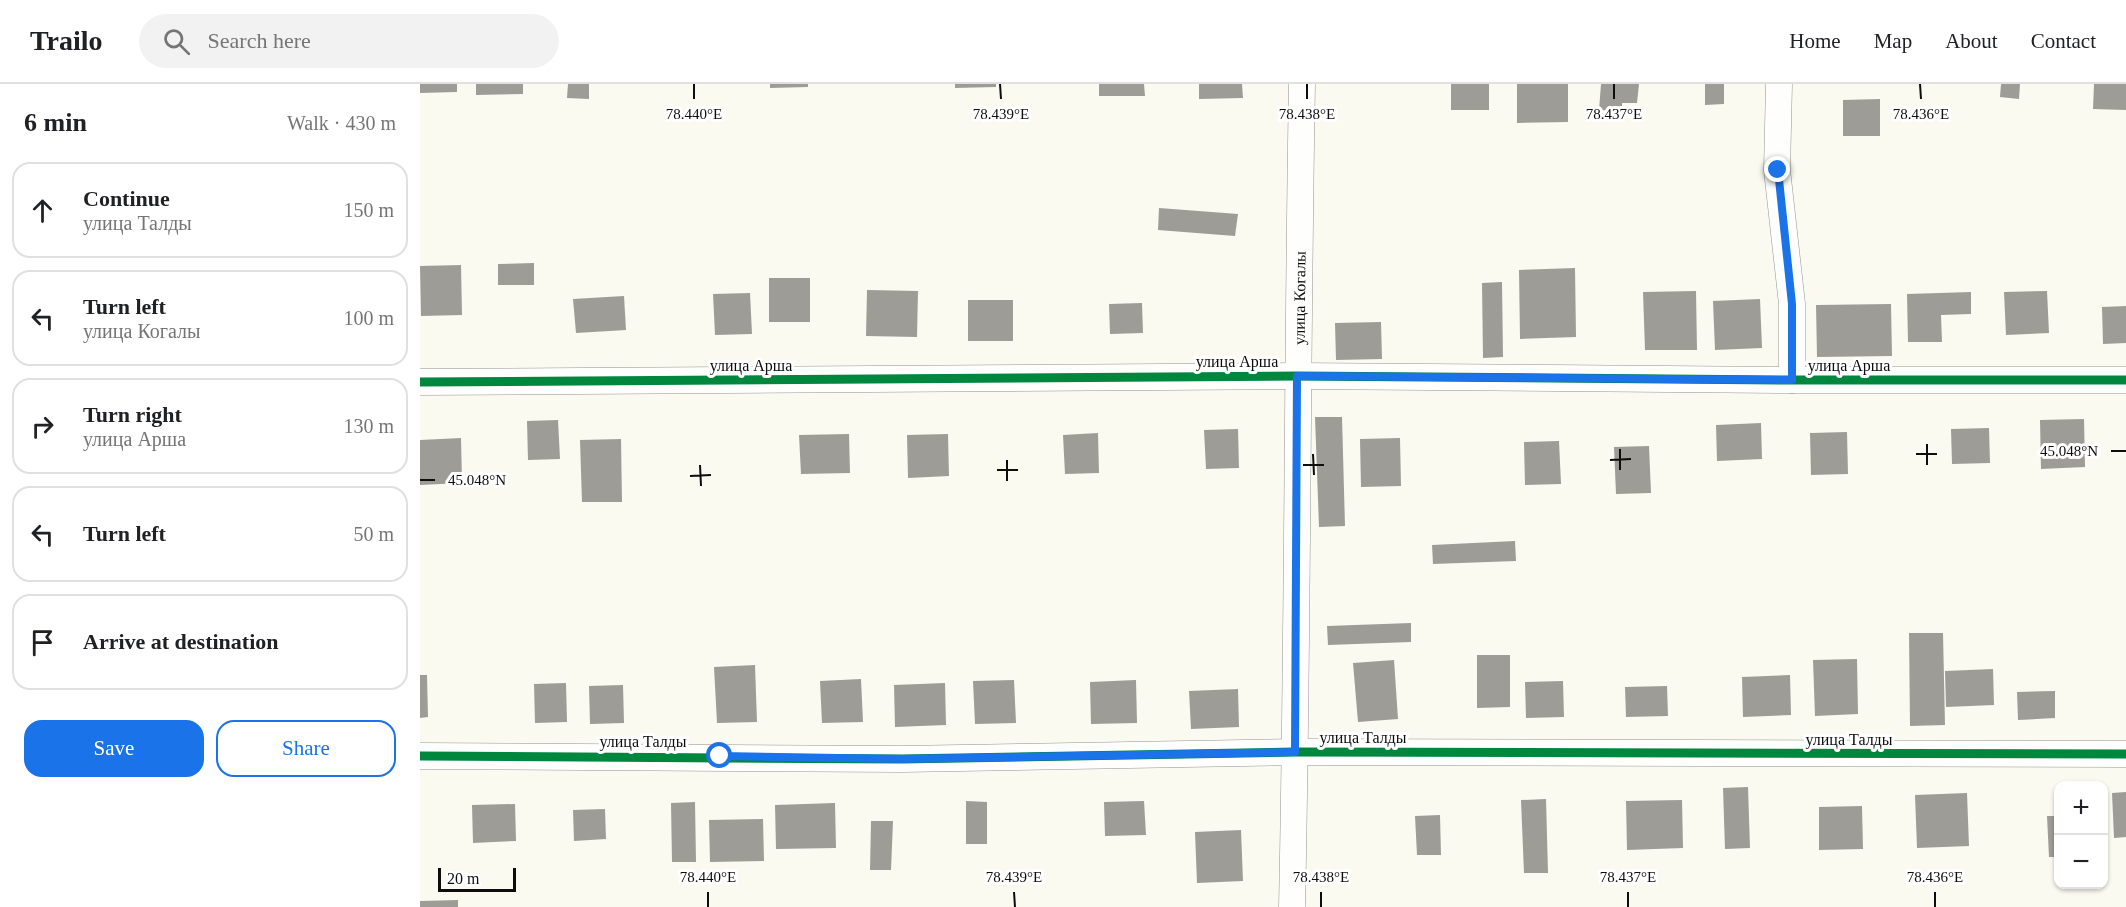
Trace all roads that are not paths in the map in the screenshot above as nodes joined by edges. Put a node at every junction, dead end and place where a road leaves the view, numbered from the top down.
1 (1302, 84) edge
2 (1779, 84) edge
3 (1297, 376) junction
4 (1792, 380) junction
5 (2126, 380) edge
6 (420, 382) edge
7 (1295, 752) junction
8 (2126, 754) edge
9 (420, 756) edge
10 (1292, 907) edge

1 - 3 street, улица Когалы
2 - 4 street
3 - 4 street, улица Арша
3 - 6 street, улица Арша
3 - 7 street, улица Когалы
4 - 5 street, улица Арша
7 - 8 street, улица Талды
7 - 9 street, улица Талды
7 - 10 street, улица Когалы

